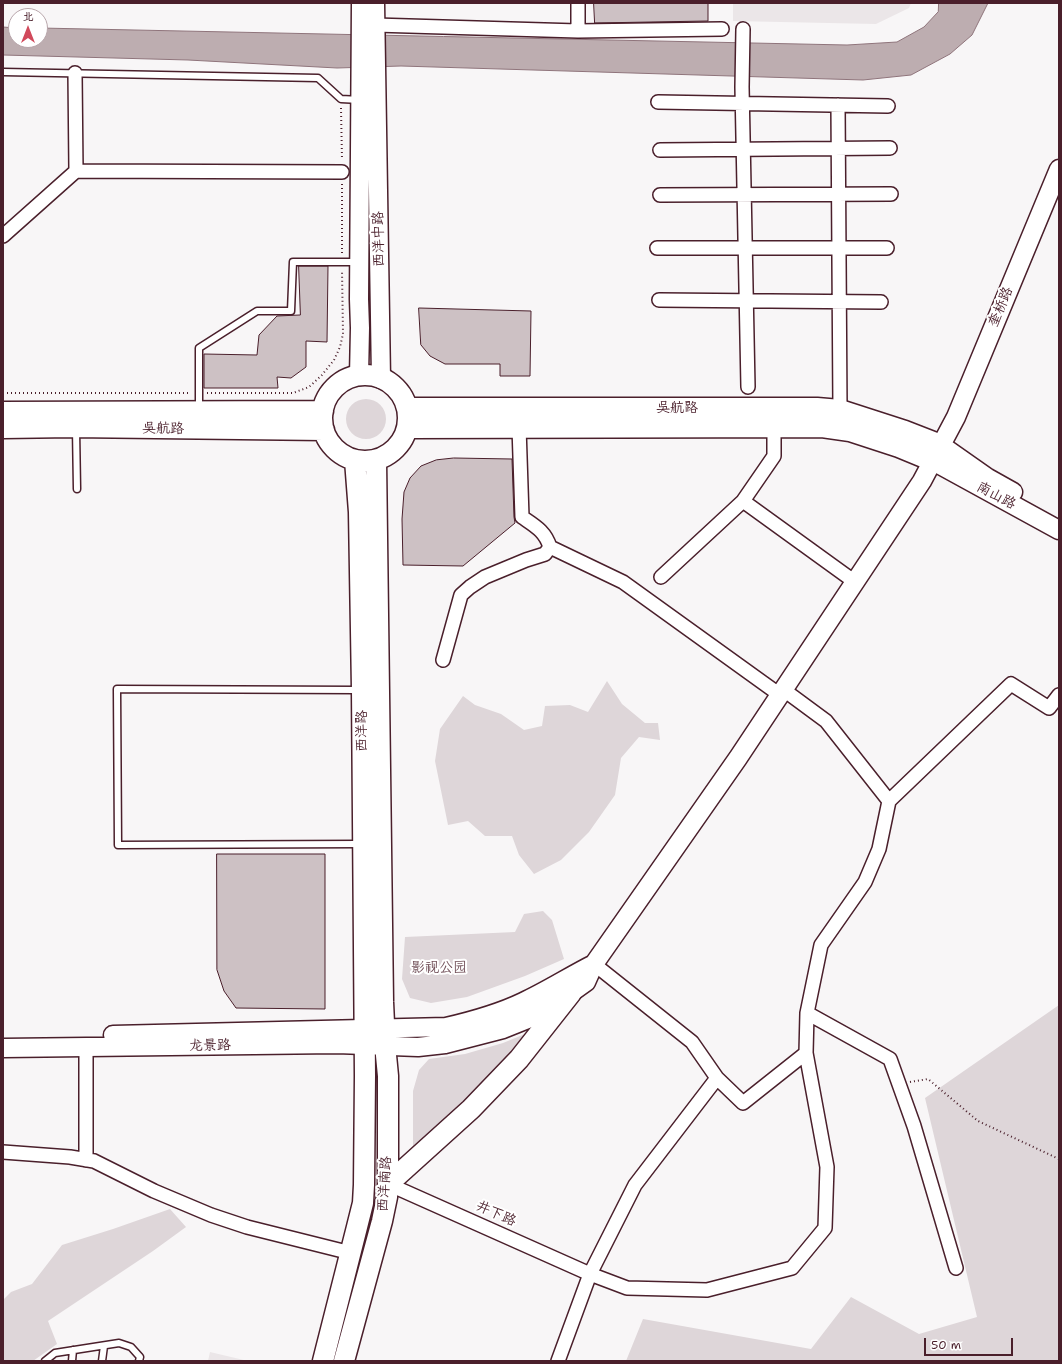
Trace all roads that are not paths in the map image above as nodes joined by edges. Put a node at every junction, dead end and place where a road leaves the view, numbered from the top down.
1 (578, 3) edge
2 (368, 4) edge
3 (375, 25) junction
4 (722, 29) dead end
5 (743, 29) dead end
6 (578, 31) junction
7 (3, 72) edge
8 (74, 73) junction
9 (369, 100) junction
10 (658, 102) dead end
11 (743, 104) junction
12 (838, 105) junction
13 (888, 106) dead end
14 (838, 148) junction
15 (890, 148) dead end
16 (743, 149) junction
17 (660, 150) dead end
18 (1059, 169) edge
19 (76, 171) junction
20 (342, 172) dead end
21 (838, 194) junction
22 (890, 194) dead end
23 (744, 195) junction
24 (660, 196) dead end
25 (3, 236) edge
26 (657, 248) dead end
27 (745, 248) junction
28 (839, 248) junction
29 (887, 248) dead end
30 (359, 262) junction
31 (359, 299) junction
32 (380, 299) junction
33 (659, 300) dead end
34 (746, 301) junction
35 (839, 301) junction
36 (880, 302) dead end
37 (359, 376) junction
38 (381, 379) junction
39 (748, 387) dead end
40 (840, 410) junction
41 (199, 411) junction
42 (3, 412) edge
43 (408, 418) junction
44 (461, 418) junction
45 (323, 420) junction
46 (245, 421) junction
47 (519, 427) junction
48 (774, 427) junction
49 (3, 428) edge
50 (76, 428) junction
51 (937, 453) junction
52 (355, 460) junction
53 (376, 460) junction
54 (77, 488) dead end
55 (743, 501) junction
56 (368, 512) junction
57 (1059, 519) edge
58 (1059, 530) edge
59 (550, 547) junction
60 (661, 577) dead end
61 (855, 582) junction
62 (443, 660) dead end
63 (362, 690) junction
64 (782, 692) junction
65 (1059, 695) edge
66 (889, 801) junction
67 (363, 844) junction
68 (594, 964) junction
69 (571, 993) junction
70 (373, 1002) junction
71 (807, 1013) junction
72 (3, 1036) edge
73 (364, 1038) junction
74 (384, 1038) junction
75 (86, 1047) junction
76 (3, 1048) edge
77 (806, 1053) junction
78 (717, 1078) junction
79 (3, 1152) edge
80 (86, 1160) junction
81 (388, 1184) junction
82 (351, 1253) junction
83 (956, 1268) dead end
84 (590, 1274) junction
85 (104, 1346) junction
86 (73, 1350) junction
87 (45, 1361) edge
88 (72, 1361) edge
89 (102, 1361) edge
90 (139, 1361) edge
91 (323, 1361) edge
92 (344, 1361) edge
93 (558, 1361) edge

1 - 6 street
2 - 3 street
2 - 9 street
3 - 6 street
3 - 9 street
4 - 6 street
5 - 11 street
7 - 8 lane
8 - 9 lane
8 - 19 street
9 - 30 street, 西洋中路
9 - 32 street, 西洋中路
10 - 11 street
11 - 12 street
11 - 16 street
12 - 13 street
12 - 14 street
14 - 15 street
14 - 16 street
14 - 21 street
16 - 17 street
16 - 23 street
18 - 51 street, 奎桥路
19 - 20 street
19 - 25 street
21 - 22 street
21 - 23 street
21 - 28 street
23 - 24 street
23 - 27 street
26 - 27 street
27 - 28 street
27 - 34 street
28 - 29 street
28 - 35 street
30 - 31 street, 西洋中路
30 - 41 lane
31 - 32 street
31 - 37 street, 西洋中路
32 - 38 street, 西洋中路
33 - 34 street
34 - 35 street
34 - 39 street
35 - 36 street
35 - 40 street
37 - 38 main road
37 - 45 main road
38 - 43 main road
40 - 44 main road, 吴航路
40 - 51 main road, 吴航路
41 - 42 main road, 吴航路
41 - 46 main road, 吴航路
43 - 44 main road, 吴航路
43 - 53 main road
44 - 47 main road, 吴航路
45 - 46 main road, 吴航路
45 - 52 main road
46 - 50 main road, 吴航路
47 - 48 main road, 吴航路
47 - 59 street
48 - 51 main road, 吴航路
48 - 55 street
49 - 50 main road, 吴航路
50 - 54 lane
51 - 57 street, 南山路
51 - 58 street, 南山路
51 - 61 street, 奎桥路
52 - 53 main road
52 - 56 main road, 西洋路
53 - 56 main road, 西洋路
55 - 60 street
55 - 61 street
56 - 63 main road, 西洋路
56 - 70 main road, 西洋路
59 - 62 street
59 - 64 street
61 - 64 street, 奎桥路
63 - 67 main road, 西洋路
63 - 67 lane
64 - 66 street
64 - 68 street, 龙景路
65 - 66 street
66 - 71 street, 井下路
67 - 70 main road, 西洋路
68 - 69 street, 龙景路
68 - 74 street
68 - 78 street
69 - 74 street, 龙景路
69 - 81 main road
70 - 73 main road, 西洋南路
70 - 74 main road, 西洋南路
71 - 77 street, 井下路
71 - 83 street
72 - 73 street
73 - 74 street, 龙景路
73 - 75 street, 龙景路
73 - 82 main road, 西洋南路
74 - 81 main road, 西洋南路
75 - 76 street, 龙景路
75 - 80 street
77 - 78 street
77 - 84 street, 井下路
78 - 84 street
79 - 80 street
80 - 82 street
81 - 84 street, 井下路
81 - 92 main road, 西洋南路
82 - 91 main road, 西洋南路
84 - 93 street
85 - 86 lane
85 - 89 lane
85 - 90 lane
86 - 87 lane
86 - 88 lane

